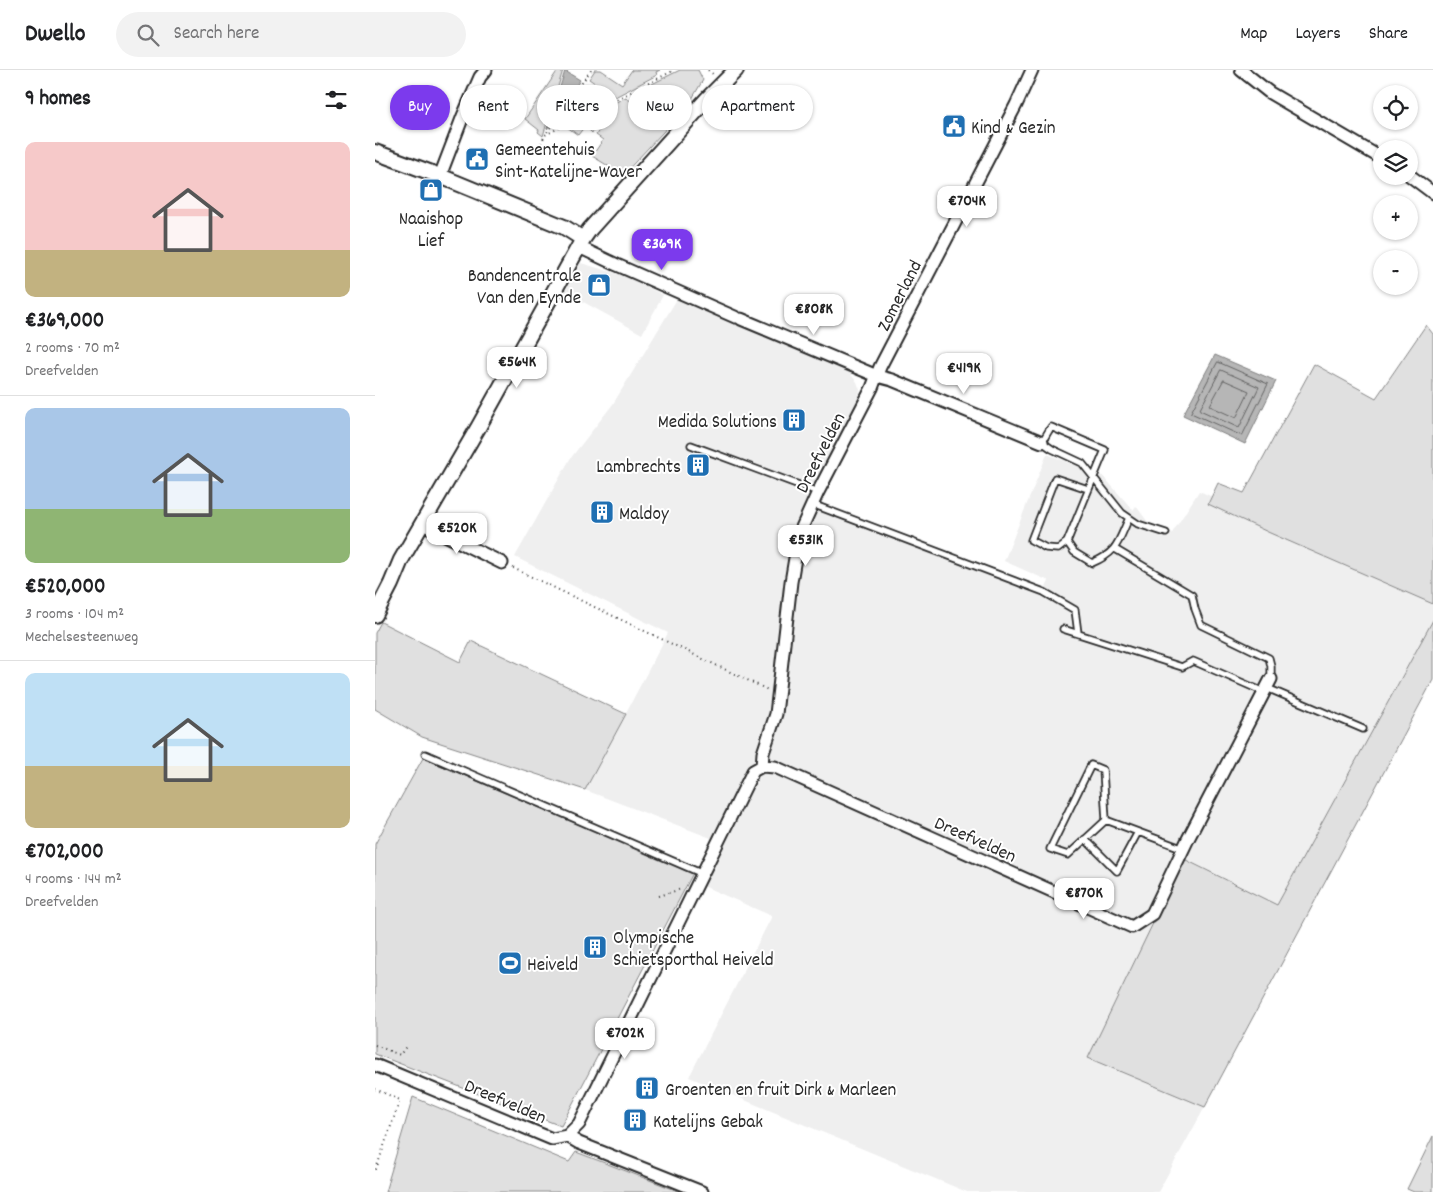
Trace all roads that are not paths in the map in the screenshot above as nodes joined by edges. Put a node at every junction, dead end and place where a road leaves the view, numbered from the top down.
1 (486, 70) edge
2 (736, 70) edge
3 (1032, 70) edge
4 (1241, 70) edge
5 (375, 152) edge
6 (1373, 153) edge
7 (440, 176) junction
8 (1418, 182) edge
9 (1433, 193) edge
10 (581, 243) junction
11 (877, 376) junction
12 (1042, 442) junction
13 (691, 445) dead end
14 (1093, 477) junction
15 (1088, 489) junction
16 (818, 492) junction
17 (812, 504) junction
18 (1129, 518) junction
19 (423, 524) junction
20 (1166, 532) dead end
21 (1067, 542) junction
22 (1115, 549) junction
23 (502, 563) road end
24 (375, 616) edge
25 (1063, 628) dead end
26 (1078, 633) junction
27 (1267, 687) junction
28 (1363, 730) dead end
29 (425, 754) dead end
30 (762, 766) junction
31 (1106, 820) junction
32 (1138, 832) junction
33 (1085, 839) junction
34 (1184, 849) junction
35 (701, 879) junction
36 (375, 1064) edge
37 (567, 1136) junction
38 (702, 1192) edge

1 - 7 street
2 - 10 street
3 - 11 street, Zomerland
4 - 6 street
5 - 7 street
7 - 10 street
8 - 9 street
10 - 11 street
10 - 19 street
11 - 12 street
11 - 16 street, Dreefvelden
12 - 14 lane
12 - 14 lane
13 - 16 lane
14 - 15 lane
14 - 18 lane
15 - 21 lane
15 - 21 lane
16 - 17 street, Dreefvelden
17 - 26 lane
17 - 30 street, Dreefvelden
18 - 20 lane
18 - 22 lane
19 - 23 street
19 - 24 street
21 - 22 lane
22 - 27 lane
25 - 26 lane
26 - 27 lane
27 - 28 lane
27 - 34 street, Dreefvelden
29 - 35 lane
30 - 34 street, Dreefvelden
30 - 35 street, Dreefvelden
31 - 32 lane
31 - 33 lane
31 - 33 lane
32 - 33 lane
32 - 34 lane
35 - 37 street, Dreefvelden
36 - 37 street, Dreefvelden
37 - 38 street

